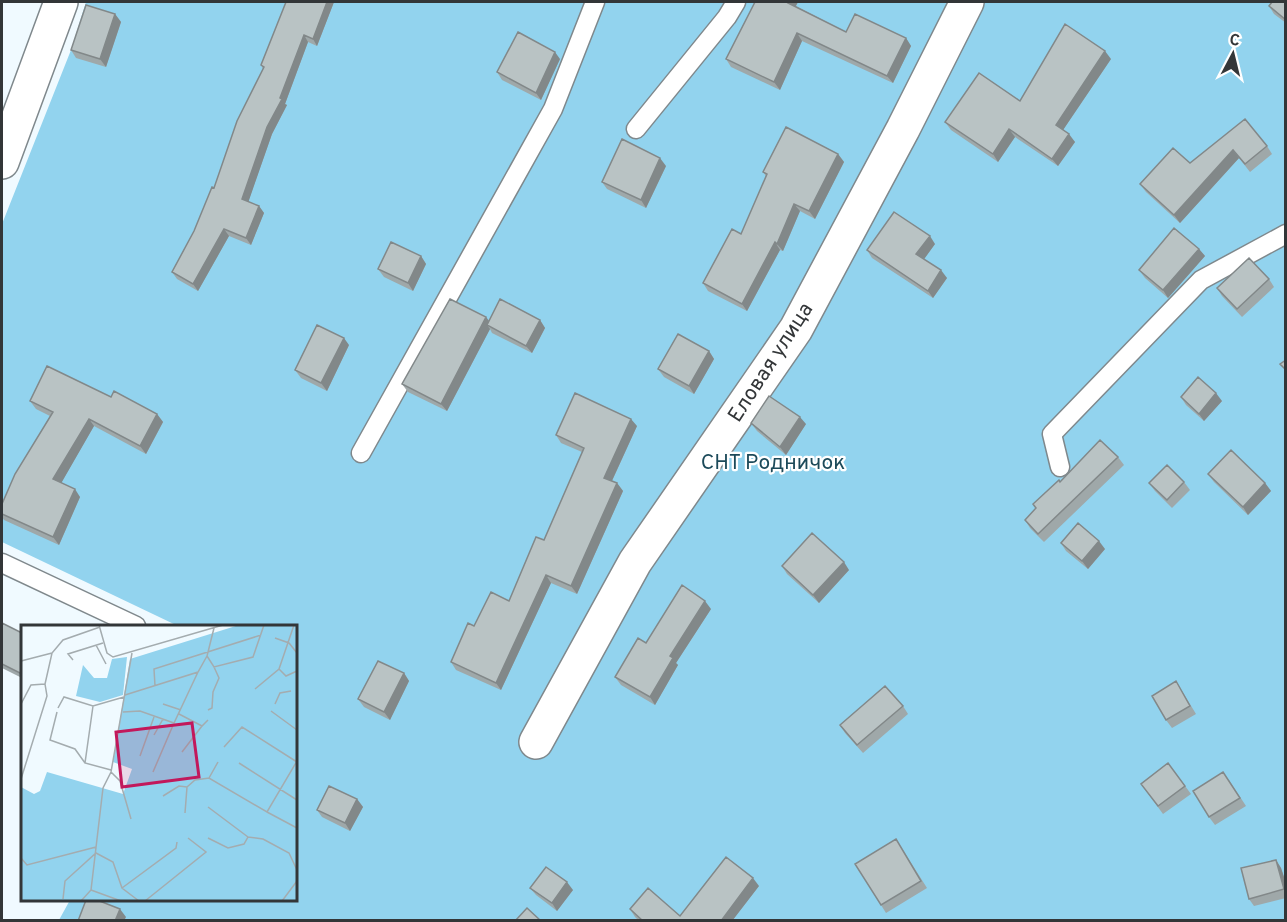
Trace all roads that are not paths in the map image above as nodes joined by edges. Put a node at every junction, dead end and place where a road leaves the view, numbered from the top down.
1 (61, 2) edge
2 (595, 2) edge
3 (736, 2) edge
4 (967, 2) edge
5 (636, 129) dead end
6 (2, 162) edge
7 (1286, 234) edge
8 (361, 453) dead end
9 (1060, 467) dead end
10 (2, 563) edge
11 (132, 625) edge
12 (536, 742) dead end

1 - 6 street
2 - 8 lane
3 - 5 lane
4 - 12 street, Еловая улица
7 - 9 lane
10 - 11 lane

